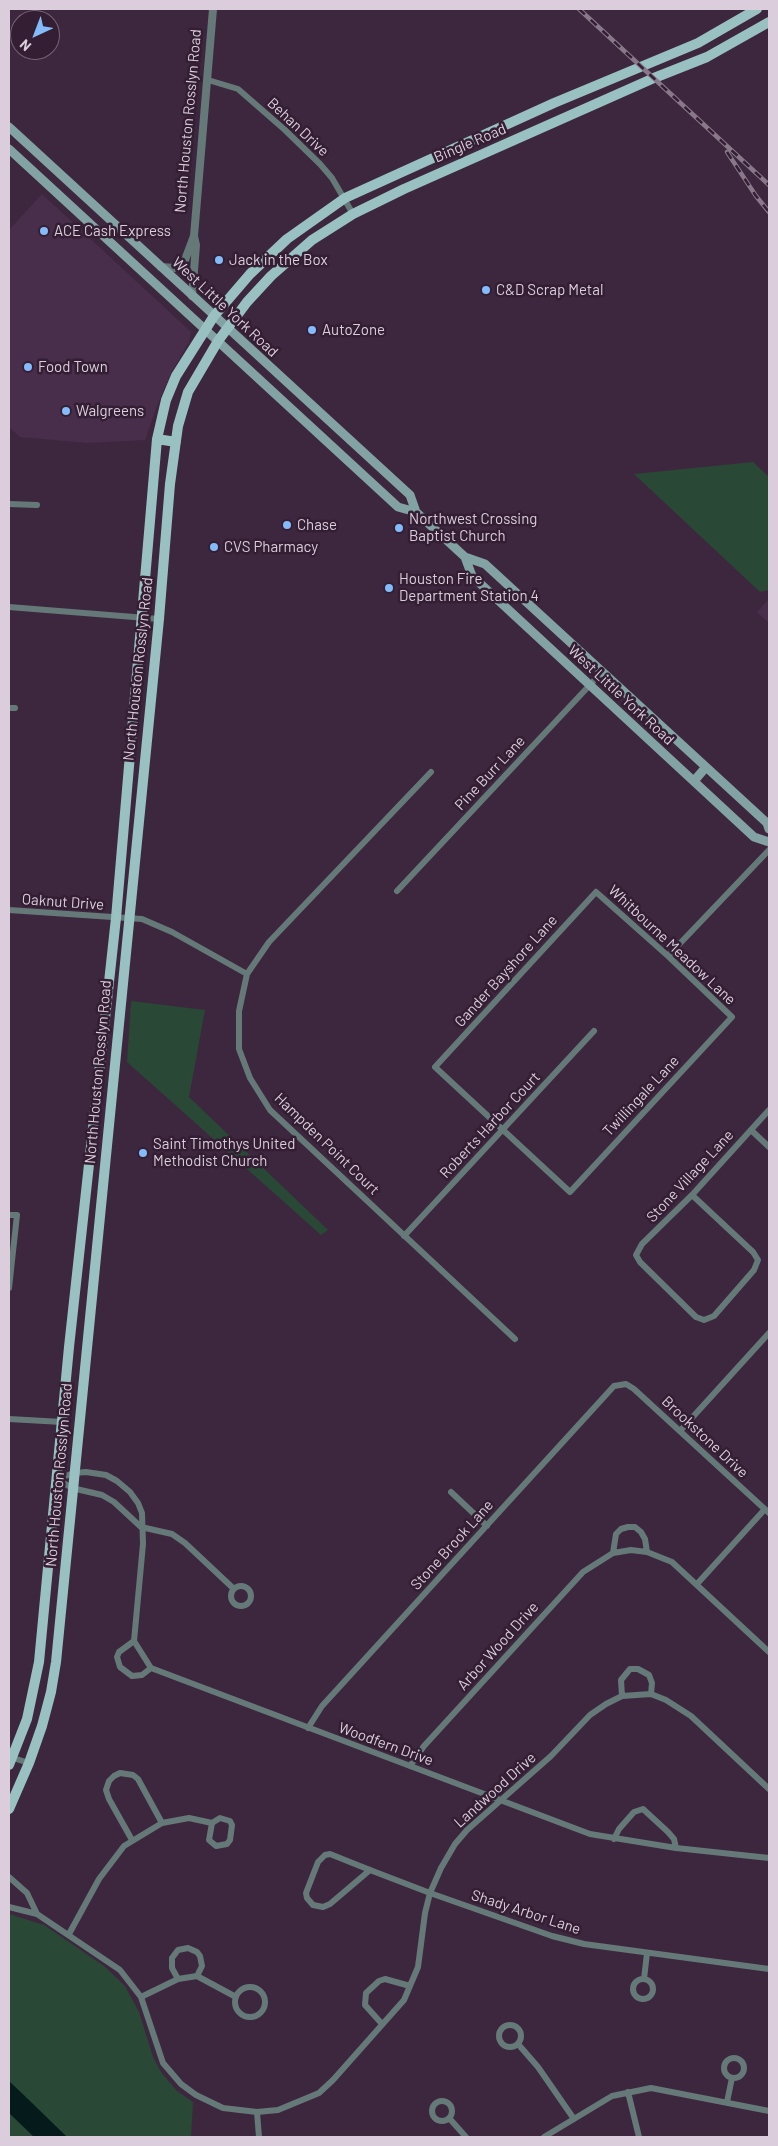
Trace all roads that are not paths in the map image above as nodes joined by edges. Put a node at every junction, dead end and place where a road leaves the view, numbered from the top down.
1 (213, 9) edge
2 (756, 9) edge
3 (769, 22) edge
4 (698, 43) junction
5 (707, 57) junction
6 (208, 80) junction
7 (554, 103) junction
8 (562, 120) junction
9 (9, 128) edge
10 (9, 149) edge
11 (345, 198) junction
12 (95, 207) junction
13 (353, 214) junction
14 (84, 218) junction
15 (194, 236) junction
16 (161, 267) junction
17 (192, 296) junction
18 (214, 316) junction
19 (227, 328) junction
20 (205, 330) junction
21 (218, 341) junction
22 (157, 439) junction
23 (176, 442) junction
24 (375, 463) junction
25 (364, 476) junction
26 (9, 504) edge
27 (37, 505) dead end
28 (416, 512) junction
29 (465, 557) junction
30 (9, 607) edge
31 (140, 616) junction
32 (159, 619) junction
33 (602, 672) junction
34 (590, 685) junction
35 (130, 754) junction
36 (144, 756) junction
37 (706, 767) junction
38 (431, 772) dead end
39 (694, 781) junction
40 (769, 830) edge
41 (769, 842) edge
42 (769, 850) edge
43 (397, 891) dead end
44 (596, 892) joint
45 (9, 910) edge
46 (116, 918) junction
47 (128, 918) junction
48 (668, 956) junction
49 (247, 974) junction
50 (732, 1017) joint
51 (594, 1031) dead end
52 (100, 1062) junction
53 (114, 1065) junction
54 (769, 1110) edge
55 (502, 1130) junction
56 (751, 1130) junction
57 (769, 1147) edge
58 (87, 1182) junction
59 (103, 1185) junction
60 (692, 1195) junction
61 (9, 1214) edge
62 (81, 1233) junction
63 (404, 1236) junction
64 (97, 1240) junction
65 (9, 1288) edge
66 (769, 1333) edge
67 (515, 1339) dead end
68 (69, 1347) junction
69 (86, 1349) junction
70 (620, 1385) joint
71 (9, 1419) edge
72 (62, 1422) junction
73 (680, 1431) junction
74 (74, 1473) junction
75 (57, 1479) junction
76 (72, 1488) junction
77 (450, 1492) dead end
78 (767, 1511) edge
79 (487, 1526) junction
80 (141, 1527) junction
81 (647, 1552) junction
82 (614, 1553) junction
83 (697, 1584) junction
84 (234, 1589) dead end
85 (42, 1623) junction
86 (60, 1624) junction
87 (134, 1641) junction
88 (769, 1652) edge
89 (151, 1668) junction
90 (651, 1694) junction
91 (622, 1696) junction
92 (308, 1728) junction
93 (10, 1760) edge
94 (29, 1763) junction
95 (410, 1766) junction
96 (769, 1789) edge
97 (500, 1801) junction
98 (9, 1808) edge
99 (162, 1823) junction
100 (212, 1823) junction
101 (614, 1839) junction
102 (132, 1840) junction
103 (676, 1848) junction
104 (769, 1858) edge
105 (370, 1870) junction
106 (9, 1877) edge
107 (430, 1893) junction
108 (9, 1907) edge
109 (37, 1914) junction
110 (69, 1934) junction
111 (647, 1953) junction
112 (769, 1969) edge
113 (197, 1976) junction
114 (178, 1979) junction
115 (644, 1979) dead end
116 (410, 1986) junction
117 (141, 1997) junction
118 (236, 1997) junction
119 (382, 2024) junction
120 (518, 2044) dead end
121 (732, 2078) dead end
122 (628, 2092) junction
123 (727, 2102) junction
124 (769, 2111) edge
125 (257, 2112) junction
126 (449, 2118) dead end
127 (574, 2119) junction
128 (259, 2137) edge
129 (466, 2137) edge
130 (544, 2137) edge
131 (639, 2137) edge

1 - 6 street, North Houston Rosslyn Road
2 - 4 main road, Bingle Road
3 - 5 main road, Bingle Road
4 - 5 main road
4 - 7 main road, Bingle Road
5 - 8 main road, Bingle Road
6 - 11 street, Behan Drive
6 - 15 street, North Houston Rosslyn Road
7 - 8 main road
7 - 11 main road, Bingle Road
8 - 13 main road, Bingle Road
9 - 12 main road, West Little York Road
10 - 14 main road, West Little York Road
11 - 13 street, Behan Drive
11 - 18 main road, Bingle Road
12 - 14 main road
12 - 16 main road, West Little York Road
13 - 19 main road, Bingle Road
14 - 20 main road, West Little York Road
15 - 16 street, North Houston Rosslyn Road
15 - 17 street, North Houston Rosslyn Road
16 - 17 main road, West Little York Road
17 - 18 main road, West Little York Road
18 - 19 main road, West Little York Road
18 - 20 main road, North Houston Rosslyn Road
19 - 21 main road, Bingle Road
19 - 24 main road, West Little York Road
20 - 21 main road, West Little York Road
20 - 22 main road, North Houston Rosslyn Road
21 - 23 main road, North Houston Rosslyn Road
21 - 25 main road, West Little York Road
22 - 23 main road
22 - 31 main road, North Houston Rosslyn Road
23 - 32 main road, North Houston Rosslyn Road
24 - 25 main road
24 - 28 main road, West Little York Road
25 - 28 main road, West Little York Road
26 - 27 street
28 - 29 main road, West Little York Road
29 - 33 main road, West Little York Road
29 - 34 main road, West Little York Road
30 - 31 street
31 - 32 street
31 - 35 main road, North Houston Rosslyn Road
32 - 36 main road, North Houston Rosslyn Road
33 - 34 street, Pine Burr Lane
33 - 37 main road, West Little York Road
34 - 39 main road, West Little York Road
34 - 43 street, Pine Burr Lane
35 - 36 main road
35 - 46 main road, North Houston Rosslyn Road
36 - 47 main road, North Houston Rosslyn Road
37 - 39 main road
37 - 40 main road, West Little York Road
38 - 49 street, Hampden Point Court
39 - 41 main road, West Little York Road
42 - 48 street
44 - 48 street, Whitbourne Meadow Lane
44 - 55 street, Gander Bayshore Lane
45 - 46 street, Oaknut Drive
46 - 47 street, Oaknut Drive
46 - 52 main road, North Houston Rosslyn Road
47 - 49 street, Oaknut Drive
47 - 53 main road, North Houston Rosslyn Road
48 - 50 street, Whitbourne Meadow Lane
49 - 63 street, Hampden Point Court
50 - 55 street, Twillingale Lane
51 - 55 street, Roberts Harbor Court
52 - 53 main road
52 - 58 main road, North Houston Rosslyn Road
53 - 59 main road, North Houston Rosslyn Road
54 - 56 street, Stone Village Lane
55 - 63 street, Roberts Harbor Court
56 - 57 street
56 - 60 street, Stone Village Lane
58 - 59 main road
58 - 62 main road, North Houston Rosslyn Road
59 - 64 main road, North Houston Rosslyn Road
60 - 60 street, Stone Village Lane
61 - 65 street
62 - 64 main road
62 - 68 main road, North Houston Rosslyn Road
63 - 67 street, Hampden Point Court
64 - 69 main road, North Houston Rosslyn Road
66 - 73 street
68 - 69 main road
68 - 72 main road, North Houston Rosslyn Road
69 - 74 main road, North Houston Rosslyn Road
70 - 73 street, Brookstone Drive
70 - 79 street, Stone Brook Lane
71 - 72 street
72 - 75 main road, North Houston Rosslyn Road
73 - 78 street, Brookstone Drive
74 - 75 street
74 - 76 main road, North Houston Rosslyn Road
74 - 80 street
75 - 76 street
75 - 85 main road, North Houston Rosslyn Road
76 - 80 street
76 - 86 main road, North Houston Rosslyn Road
77 - 79 street
78 - 83 street
79 - 92 street, Stone Brook Lane
80 - 84 street
80 - 87 street
81 - 82 street, Arbor Wood Drive
81 - 82 street
81 - 83 street, Arbor Wood Drive
82 - 95 street, Arbor Wood Drive
83 - 88 street, Arbor Wood Drive
85 - 86 main road
85 - 93 main road, North Houston Rosslyn Road
86 - 94 main road, North Houston Rosslyn Road
87 - 89 street
87 - 89 street
89 - 92 street, Woodfern Drive
90 - 91 street, Landwood Drive
90 - 91 street
90 - 96 street, Landwood Drive
91 - 97 street, Landwood Drive
92 - 95 street, Woodfern Drive
93 - 94 street
94 - 98 main road, North Houston Rosslyn Road
95 - 97 street, Woodfern Drive
97 - 101 street, Woodfern Drive
97 - 107 street, Landwood Drive
99 - 100 street
99 - 102 street
99 - 102 street
100 - 100 street
101 - 103 street, Woodfern Drive
101 - 103 street
102 - 110 street
103 - 104 street, Woodfern Drive
105 - 105 street, Shady Arbor Lane
105 - 107 street, Shady Arbor Lane
106 - 109 street
107 - 111 street, Shady Arbor Lane
107 - 116 street, Landwood Drive
108 - 109 street
109 - 110 street, Landwood Drive
110 - 117 street, Landwood Drive
111 - 112 street, Shady Arbor Lane
111 - 115 street
113 - 114 street
113 - 114 street
113 - 118 street
114 - 117 street
116 - 119 street, Landwood Drive
116 - 119 street
117 - 125 street, Landwood Drive
118 - 118 street
119 - 125 street, Landwood Drive
120 - 127 street
121 - 123 street
122 - 123 street
122 - 127 street
122 - 131 street
123 - 124 street
125 - 128 street
126 - 129 street
127 - 130 street

